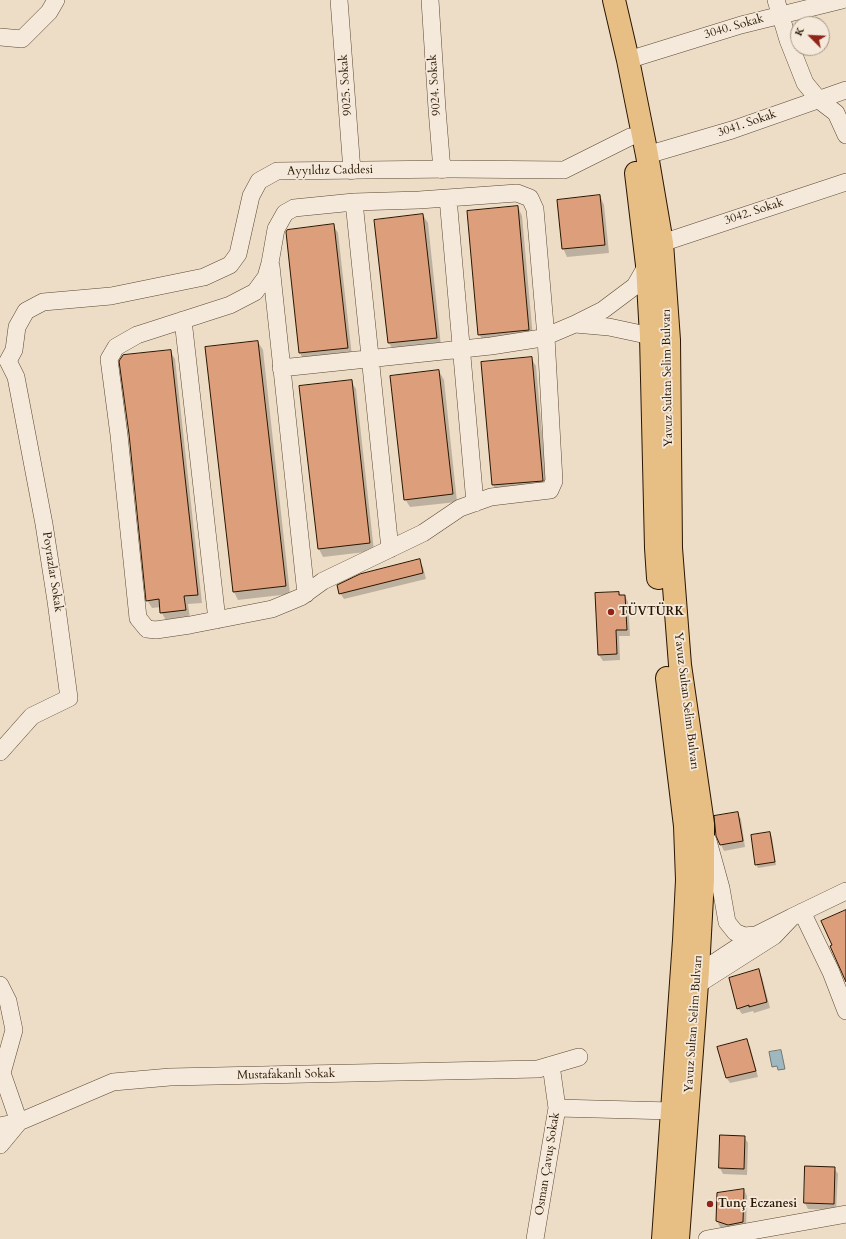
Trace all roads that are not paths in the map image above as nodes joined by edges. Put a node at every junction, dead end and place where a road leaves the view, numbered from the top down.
1 (56, 0) edge
2 (340, 0) edge
3 (430, 0) edge
4 (600, 0) edge
5 (614, 0) edge
6 (842, 0) edge
7 (778, 7) edge
8 (0, 38) edge
9 (628, 60) junction
10 (846, 90) edge
11 (819, 100) junction
12 (846, 135) edge
13 (630, 137) junction
14 (647, 155) junction
15 (442, 170) junction
16 (352, 171) junction
17 (846, 182) edge
18 (448, 198) junction
19 (354, 202) junction
20 (662, 243) junction
21 (270, 263) junction
22 (647, 265) junction
23 (183, 320) junction
24 (575, 324) junction
25 (651, 336) junction
26 (546, 337) junction
27 (462, 348) junction
28 (371, 358) junction
29 (4, 362) edge
30 (281, 368) junction
31 (475, 503) junction
32 (390, 549) junction
33 (306, 594) junction
34 (217, 620) junction
35 (0, 752) edge
36 (703, 824) junction
37 (846, 892) edge
38 (797, 915) junction
39 (756, 935) junction
40 (698, 977) junction
41 (0, 985) edge
42 (846, 1011) edge
43 (579, 1057) dead end
44 (552, 1065) junction
45 (557, 1108) junction
46 (672, 1111) junction
47 (19, 1122) junction
48 (0, 1126) edge
49 (0, 1145) edge
50 (846, 1214) edge
51 (535, 1239) edge
52 (663, 1239) edge
53 (678, 1239) edge
54 (707, 1239) edge

1 - 8 street
2 - 16 street, 9025. Sokak
3 - 15 street, 9024. Sokak
4 - 13 main road, Yavuz Sultan Selim Bulvarı
5 - 9 main road, Yavuz Sultan Selim Bulvarı
6 - 7 street, 3040. Sokak
7 - 9 street, 3040. Sokak
7 - 11 street
9 - 14 main road, Yavuz Sultan Selim Bulvarı
10 - 11 street, 3041. Sokak
11 - 12 street
11 - 14 street, 3041. Sokak
13 - 15 street, Ayyıldız Caddesi
13 - 22 main road, Yavuz Sultan Selim Bulvarı
14 - 20 main road, Yavuz Sultan Selim Bulvarı
15 - 16 street, Ayyıldız Caddesi
16 - 29 street, Ayyıldız Caddesi
17 - 20 street, 3042. Sokak
18 - 19 street
18 - 26 street
18 - 27 street
19 - 21 street
19 - 28 street
20 - 36 main road, Yavuz Sultan Selim Bulvarı
21 - 23 street
21 - 30 street
22 - 24 street
22 - 25 main road, Yavuz Sultan Selim Bulvarı
23 - 34 street
23 - 34 street
24 - 25 street
24 - 26 street
25 - 46 main road, Yavuz Sultan Selim Bulvarı
26 - 27 street
26 - 31 street
27 - 28 street
27 - 31 street
28 - 30 street
28 - 32 street
29 - 35 street, Poyrazlar Sokak
30 - 33 street
31 - 32 street
32 - 33 street
33 - 34 street
36 - 39 street
36 - 40 main road, Yavuz Sultan Selim Bulvarı
37 - 38 street
38 - 39 street
38 - 40 street
38 - 42 street
39 - 40 street
40 - 53 main road, Yavuz Sultan Selim Bulvarı
41 - 47 street
43 - 44 street, Mustafakanlı Sokak
44 - 45 street, Osman Çavuş Sokak
44 - 47 street, Mustafakanlı Sokak
45 - 46 street
45 - 51 street, Osman Çavuş Sokak
46 - 52 main road, Yavuz Sultan Selim Bulvarı
47 - 48 street, Mustafakanlı Sokak
47 - 49 street
50 - 54 street

